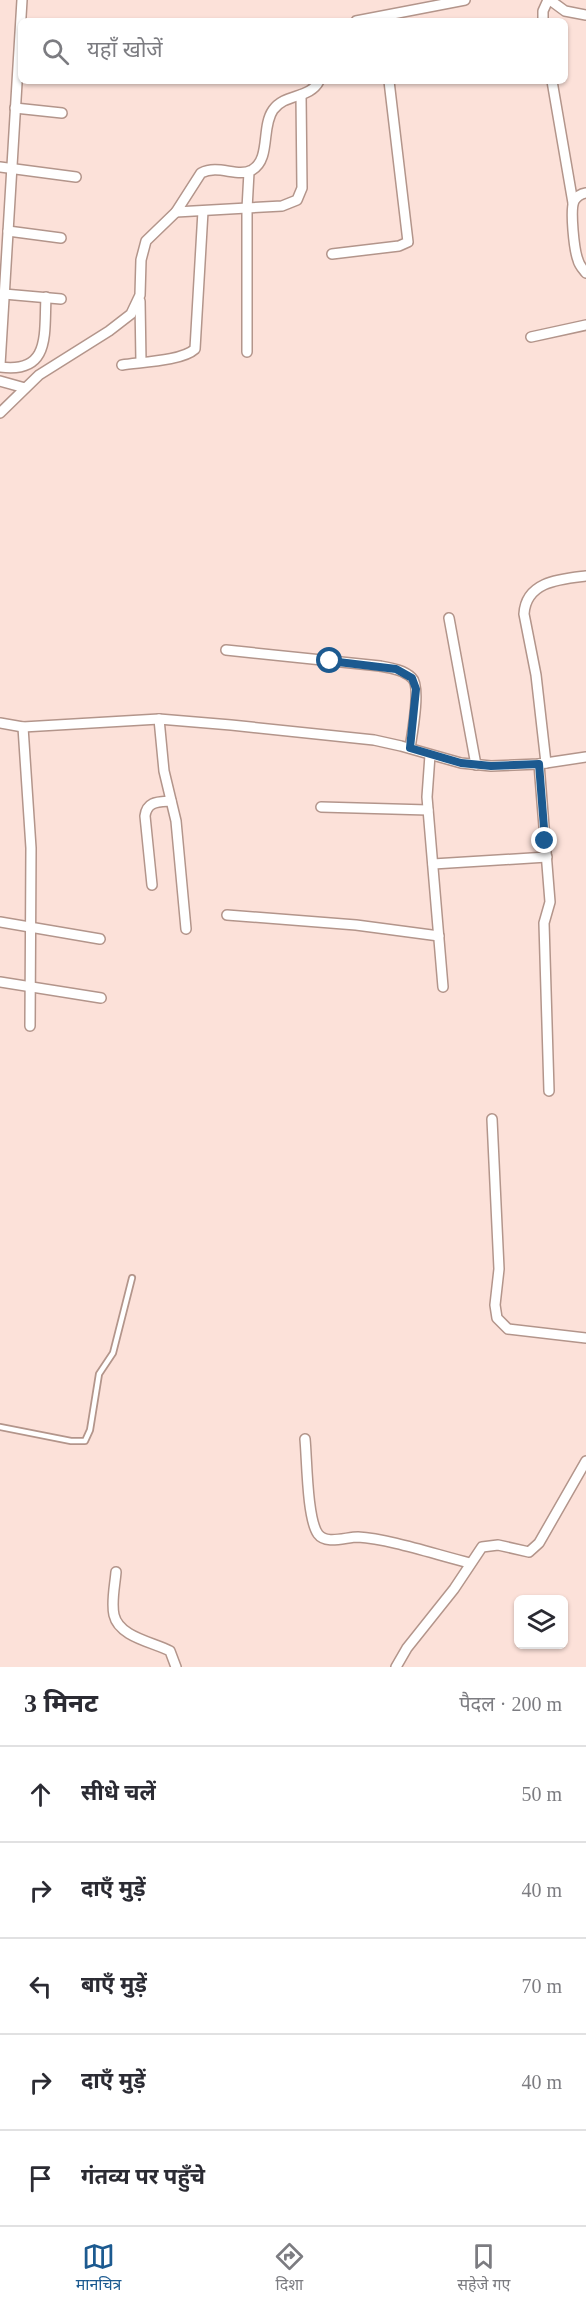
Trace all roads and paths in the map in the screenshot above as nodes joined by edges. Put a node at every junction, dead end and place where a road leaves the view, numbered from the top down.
1 (22, 0) edge
2 (465, 0) edge
3 (549, 0) edge
4 (586, 15) edge
5 (21, 18) edge
6 (384, 18) edge
7 (543, 18) edge
8 (18, 79) edge
9 (318, 84) edge
10 (389, 84) edge
11 (553, 84) edge
12 (301, 95) junction
13 (15, 108) junction
14 (62, 113) dead end
15 (0, 167) edge
16 (12, 169) junction
17 (249, 172) junction
18 (76, 177) dead end
19 (586, 193) edge
20 (573, 203) junction
21 (247, 209) junction
22 (203, 211) junction
23 (176, 212) junction
24 (8, 231) junction
25 (61, 238) dead end
26 (332, 254) dead end
27 (586, 273) edge
28 (4, 294) junction
29 (140, 296) junction
30 (46, 297) junction
31 (60, 299) dead end
32 (586, 325) edge
33 (531, 337) dead end
34 (247, 352) dead end
35 (141, 362) junction
36 (122, 365) dead end
37 (0, 366) edge
38 (0, 381) edge
39 (25, 388) junction
40 (0, 413) edge
41 (586, 576) edge
42 (449, 618) dead end
43 (226, 650) dead end
44 (159, 719) junction
45 (0, 723) edge
46 (23, 727) junction
47 (410, 748) junction
48 (430, 754) junction
49 (586, 757) edge
50 (543, 763) junction
51 (476, 765) junction
52 (171, 801) junction
53 (321, 807) dead end
54 (428, 810) junction
55 (547, 857) junction
56 (433, 864) junction
57 (152, 885) dead end
58 (227, 915) dead end
59 (0, 922) edge
60 (32, 928) junction
61 (186, 929) dead end
62 (439, 936) junction
63 (100, 939) dead end
64 (0, 982) edge
65 (30, 987) junction
66 (443, 987) dead end
67 (101, 998) dead end
68 (30, 1026) dead end
69 (549, 1091) dead end
70 (492, 1119) dead end
71 (132, 1278) dead end
72 (586, 1338) edge
73 (0, 1427) edge
74 (305, 1439) dead end
75 (586, 1461) edge
76 (470, 1563) junction
77 (116, 1572) dead end
78 (176, 1667) edge
79 (396, 1667) edge

1 - 5 street
2 - 6 street
3 - 4 street
3 - 7 street
8 - 13 street
9 - 12 street
10 - 26 street
11 - 20 street
12 - 17 street
12 - 21 street
13 - 14 street
13 - 16 street
15 - 16 street
16 - 18 street
16 - 24 street
17 - 21 street
17 - 23 street
19 - 20 street
20 - 27 street
21 - 22 street
21 - 34 street
22 - 23 street
22 - 35 street
23 - 29 street
24 - 25 street
24 - 28 street
28 - 30 street
28 - 37 street
29 - 35 street
29 - 39 street
30 - 31 street
30 - 37 street
32 - 33 street
35 - 36 street
38 - 39 street
39 - 40 street
41 - 50 street
42 - 51 street
43 - 47 street
44 - 46 street
44 - 47 street
44 - 52 street
45 - 46 street
46 - 60 street
47 - 48 street
48 - 51 street
48 - 54 street
49 - 50 street
50 - 51 street
50 - 55 street
52 - 57 street
52 - 61 street
53 - 54 street
54 - 56 street
55 - 56 street
55 - 69 street
56 - 62 street
58 - 62 street
59 - 60 street
60 - 63 street
60 - 65 street
62 - 66 street
64 - 65 street
65 - 67 street
65 - 68 street
70 - 72 street
71 - 73 lane
74 - 76 street
75 - 76 street
76 - 79 street
77 - 78 street

